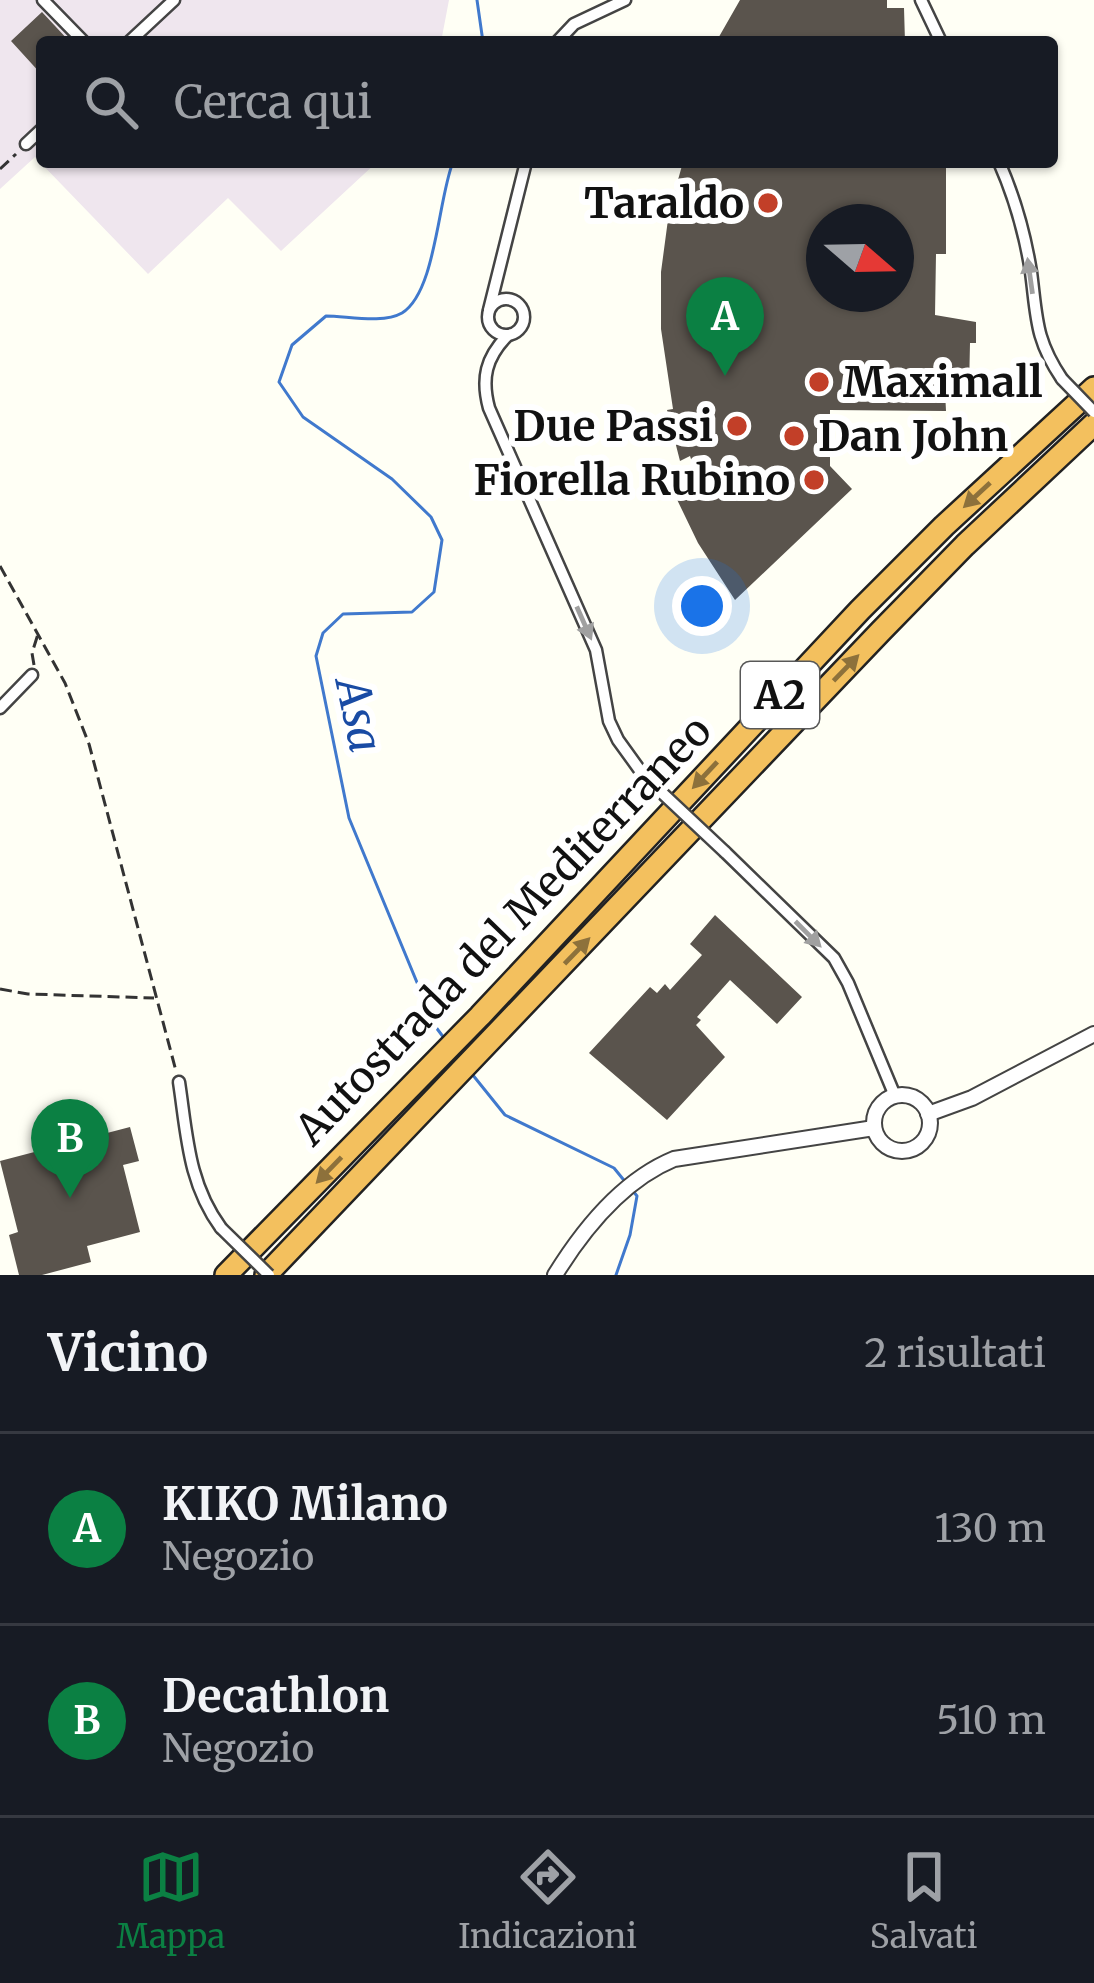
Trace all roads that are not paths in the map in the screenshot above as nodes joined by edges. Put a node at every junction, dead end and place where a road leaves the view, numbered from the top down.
1 (44, 0) edge
2 (174, 0) edge
3 (626, 0) edge
4 (921, 0) edge
5 (78, 36) edge
6 (135, 36) edge
7 (563, 36) edge
8 (938, 36) edge
9 (36, 134) edge
10 (26, 144) road end
11 (525, 168) edge
12 (1001, 168) edge
13 (503, 259) junction
14 (513, 300) junction
15 (489, 310) junction
16 (507, 336) junction
17 (1094, 388) edge
18 (1094, 412) edge
19 (1094, 424) edge
20 (32, 675) road end
21 (0, 708) edge
22 (1094, 1034) edge
23 (179, 1082) road end
24 (895, 1096) junction
25 (928, 1114) junction
26 (874, 1128) junction
27 (226, 1272) edge
28 (268, 1275) edge
29 (555, 1275) edge

1 - 5 street
2 - 6 street
3 - 7 street
4 - 8 street
9 - 10 street
11 - 13 street
18 -> 12 street, bridge
13 - 14 street
13 - 15 street
14 - 15 street
14 - 16 street
15 - 16 street
16 -> 24 street, bridge
17 -> 27 highway, Autostrada del Mediterraneo / A2
28 -> 19 highway, Autostrada del Mediterraneo / A2
20 - 21 street
22 - 25 street
23 - 28 street, bridge
24 - 25 street
24 - 26 street
25 - 26 street
26 - 29 street

